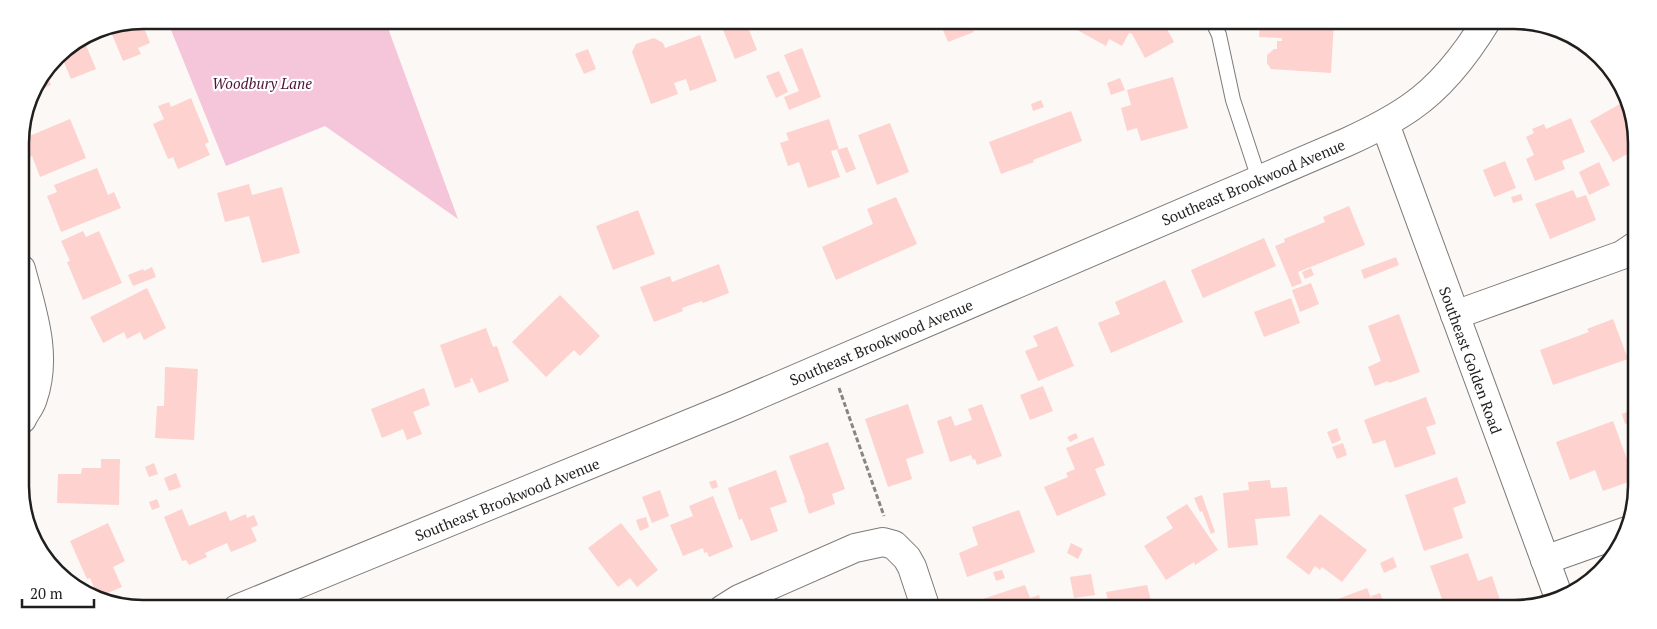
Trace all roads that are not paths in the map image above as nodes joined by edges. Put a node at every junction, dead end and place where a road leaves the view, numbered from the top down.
1 (1216, 29) edge
2 (1481, 29) edge
3 (1385, 124) junction
4 (1259, 179) junction
5 (1628, 251) edge
6 (29, 301) edge
7 (1455, 315) junction
8 (29, 406) edge
9 (1617, 535) edge
10 (1545, 560) junction
11 (1557, 592) edge
12 (259, 600) edge
13 (737, 600) edge
14 (923, 600) edge

1 - 4 lane
2 - 3 main road, Southeast Brookwood Avenue
3 - 4 main road, Southeast Brookwood Avenue
3 - 7 main road, Southeast Golden Road
4 - 12 main road, Southeast Brookwood Avenue
5 - 7 main road
6 - 8 main road
7 - 10 main road, Southeast Golden Road
9 - 10 main road
10 - 11 main road, Southeast Golden Road
13 - 14 main road

